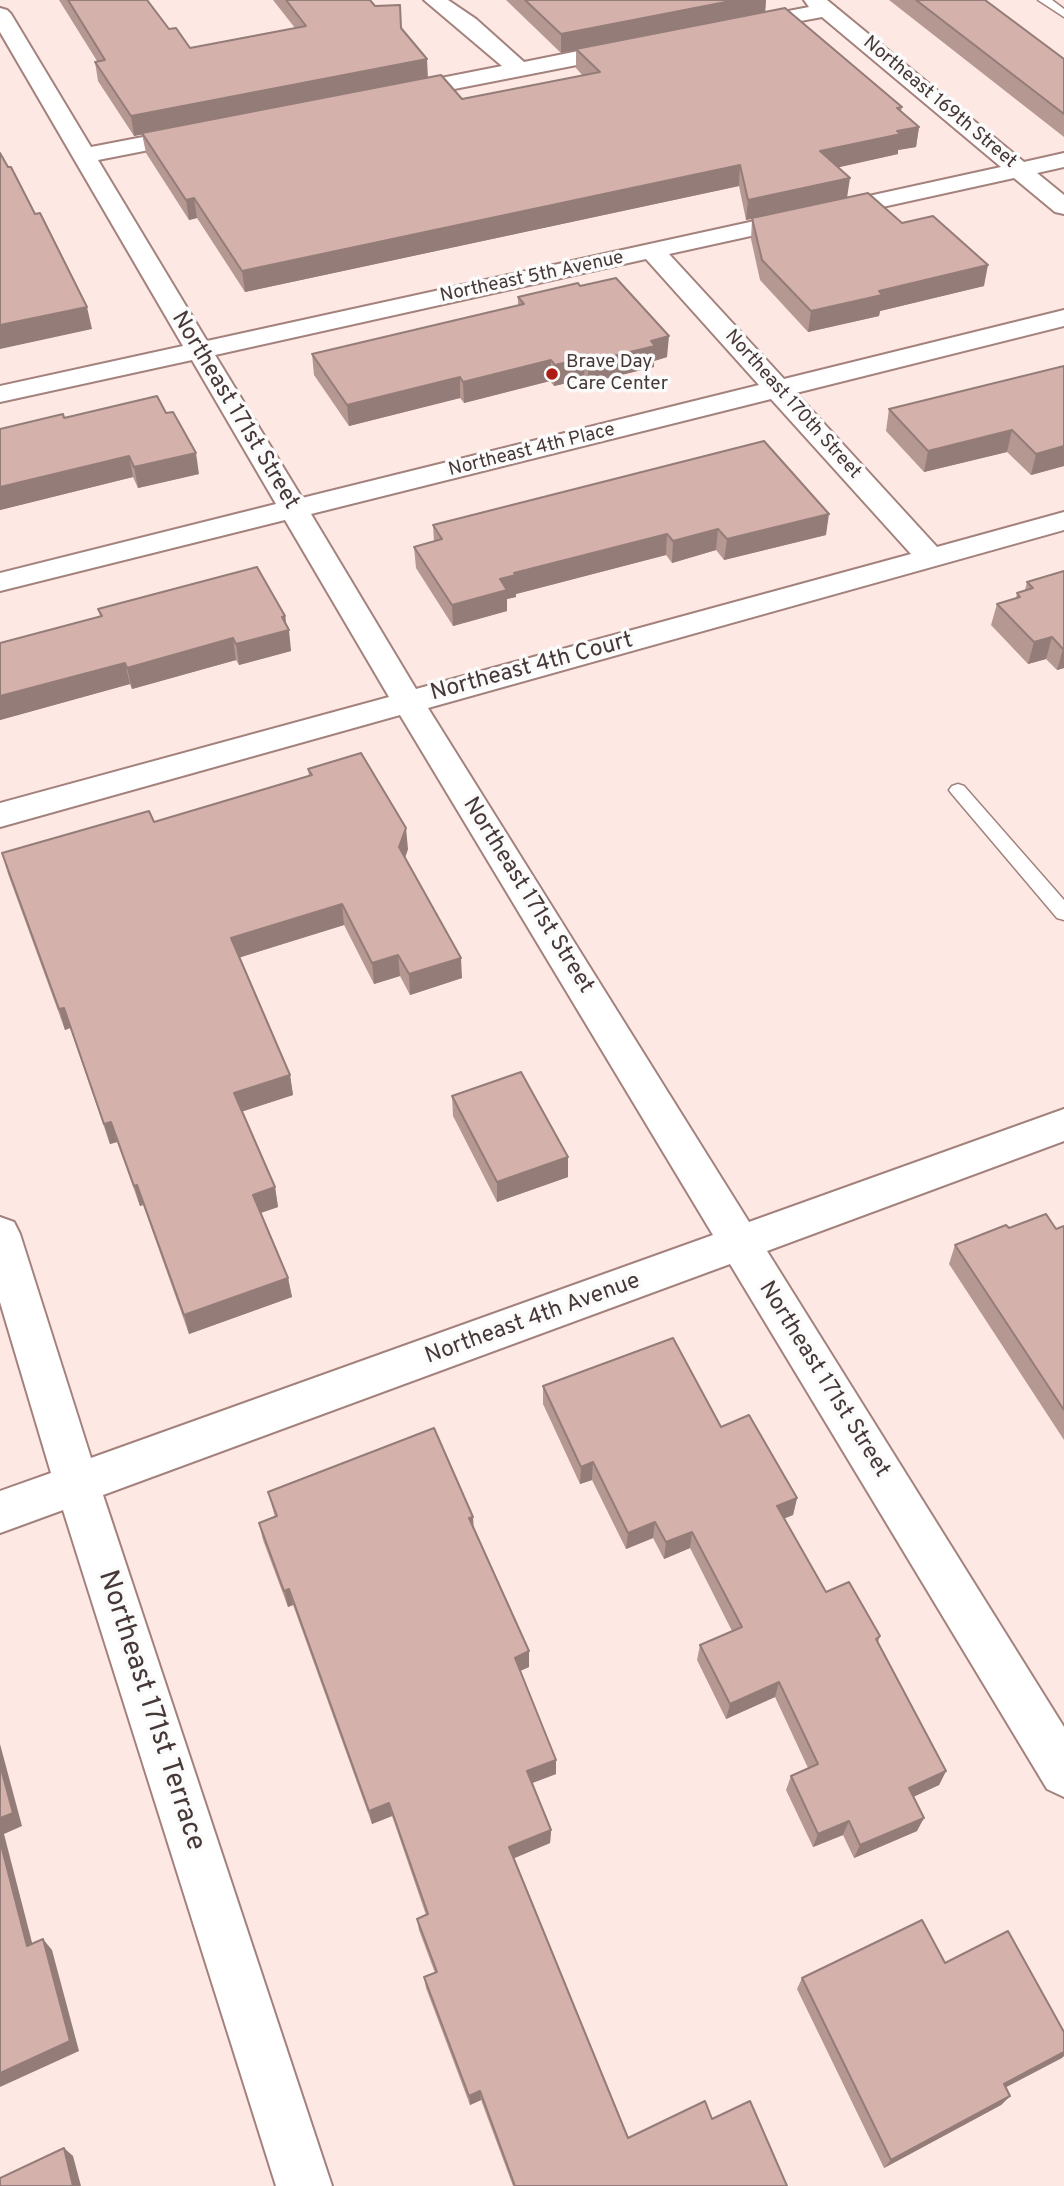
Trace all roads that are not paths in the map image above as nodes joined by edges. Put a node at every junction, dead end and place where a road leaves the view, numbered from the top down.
1 (435, 0) edge
2 (1044, 0) edge
3 (820, 5) edge
4 (0, 14) edge
5 (1064, 14) edge
6 (719, 30) edge
7 (652, 43) edge
8 (519, 69) junction
9 (383, 96) edge
10 (219, 129) edge
11 (83, 156) junction
12 (1064, 160) edge
13 (1020, 171) junction
14 (1064, 207) edge
15 (653, 252) junction
16 (1064, 318) edge
17 (198, 350) junction
18 (779, 391) junction
19 (0, 394) edge
20 (293, 509) junction
21 (1064, 521) edge
22 (932, 558) junction
23 (0, 582) edge
24 (408, 702) junction
25 (958, 790) dead end
26 (0, 815) edge
27 (1064, 913) edge
28 (1064, 1125) edge
29 (0, 1234) edge
30 (741, 1245) junction
31 (77, 1484) junction
32 (0, 1512) edge
33 (1064, 1772) edge
34 (304, 2186) edge

1 - 8 street
2 - 5 lane
3 - 6 street
3 - 13 street, Northeast 169th Street
4 - 11 street, Northeast 171st Street
7 - 8 street
8 - 9 street
10 - 11 street
11 - 17 street, Northeast 171st Street
12 - 13 street, Northeast 5th Avenue
13 - 14 street, Northeast 169th Street
13 - 15 street, Northeast 5th Avenue
15 - 17 street, Northeast 5th Avenue
15 - 18 street, Northeast 170th Street
16 - 18 street, Northeast 4th Place
17 - 19 street, Northeast 5th Avenue
17 - 20 street, Northeast 171st Street
18 - 20 street, Northeast 4th Place
18 - 22 street, Northeast 170th Street
20 - 23 street, Northeast 4th Place
20 - 24 street, Northeast 171st Street
21 - 22 street, Northeast 4th Court
22 - 24 street, Northeast 4th Court
24 - 26 street, Northeast 4th Court
24 - 30 street, Northeast 171st Street
25 - 27 lane
28 - 30 street, Northeast 4th Avenue
29 - 31 street, Northeast 171st Terrace
30 - 31 street, Northeast 4th Avenue
30 - 33 street, Northeast 171st Street
31 - 32 street, Northeast 4th Avenue
31 - 34 street, Northeast 171st Terrace

